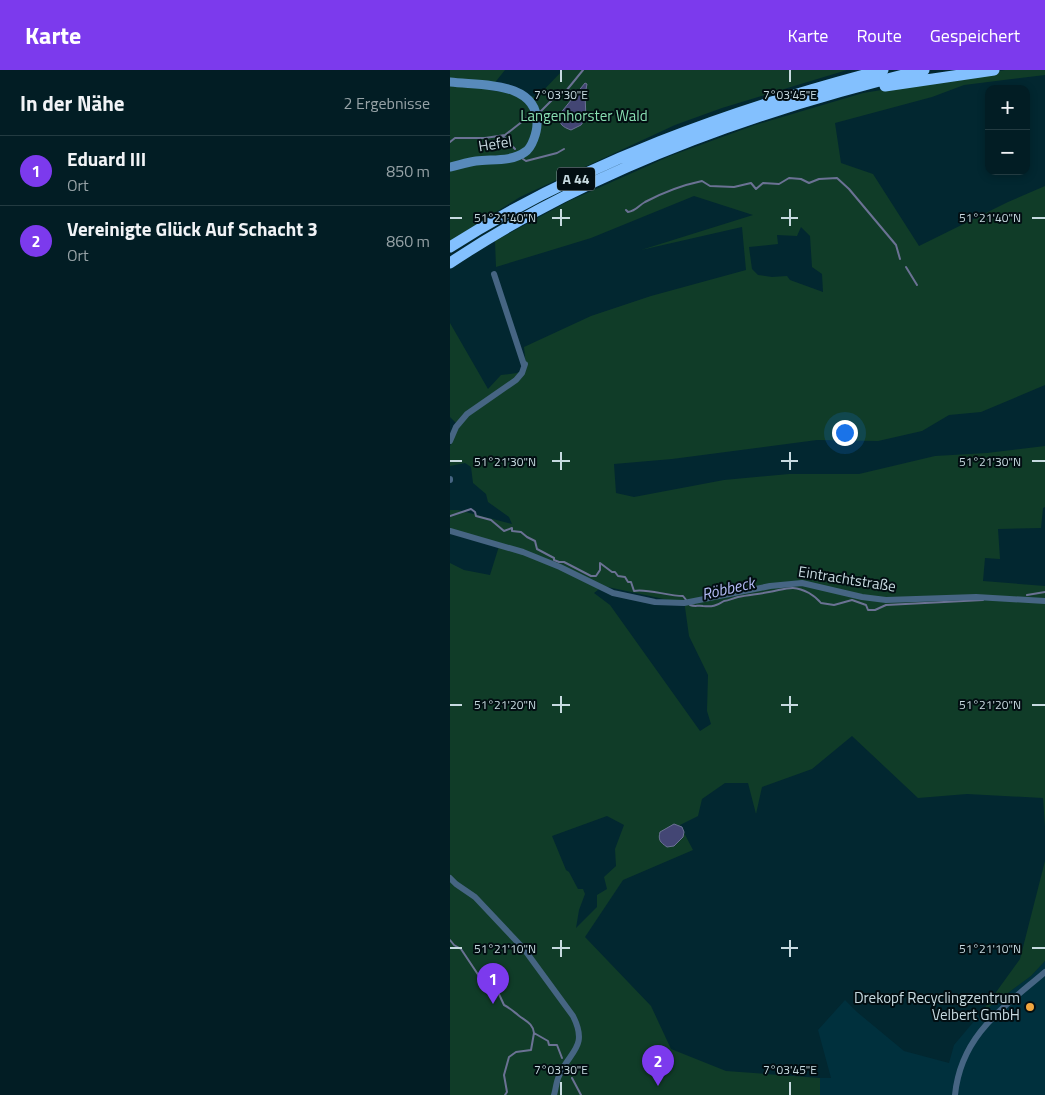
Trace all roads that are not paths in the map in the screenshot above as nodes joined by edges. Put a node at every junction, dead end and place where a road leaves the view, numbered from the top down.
1 (870, 70) edge
2 (884, 70) edge
3 (924, 70) edge
4 (994, 70) edge
5 (450, 82) edge
6 (853, 83) junction
7 (450, 167) edge
8 (450, 247) edge
9 (450, 263) edge
10 (494, 274) dead end
11 (450, 442) edge
12 (450, 531) edge
13 (1045, 601) edge
14 (450, 878) edge
15 (1045, 972) edge
16 (554, 1095) edge
17 (955, 1095) edge

1 - 6 highway
2 - 6 highway, A 44
3 - 6 highway, A 44
4 - 6 highway
5 - 7 street, Hefel
6 - 8 highway, A 44
6 - 9 highway, A 44
10 - 11 street
12 - 13 street, Eintrachtstraße
14 - 16 street
15 - 17 street

